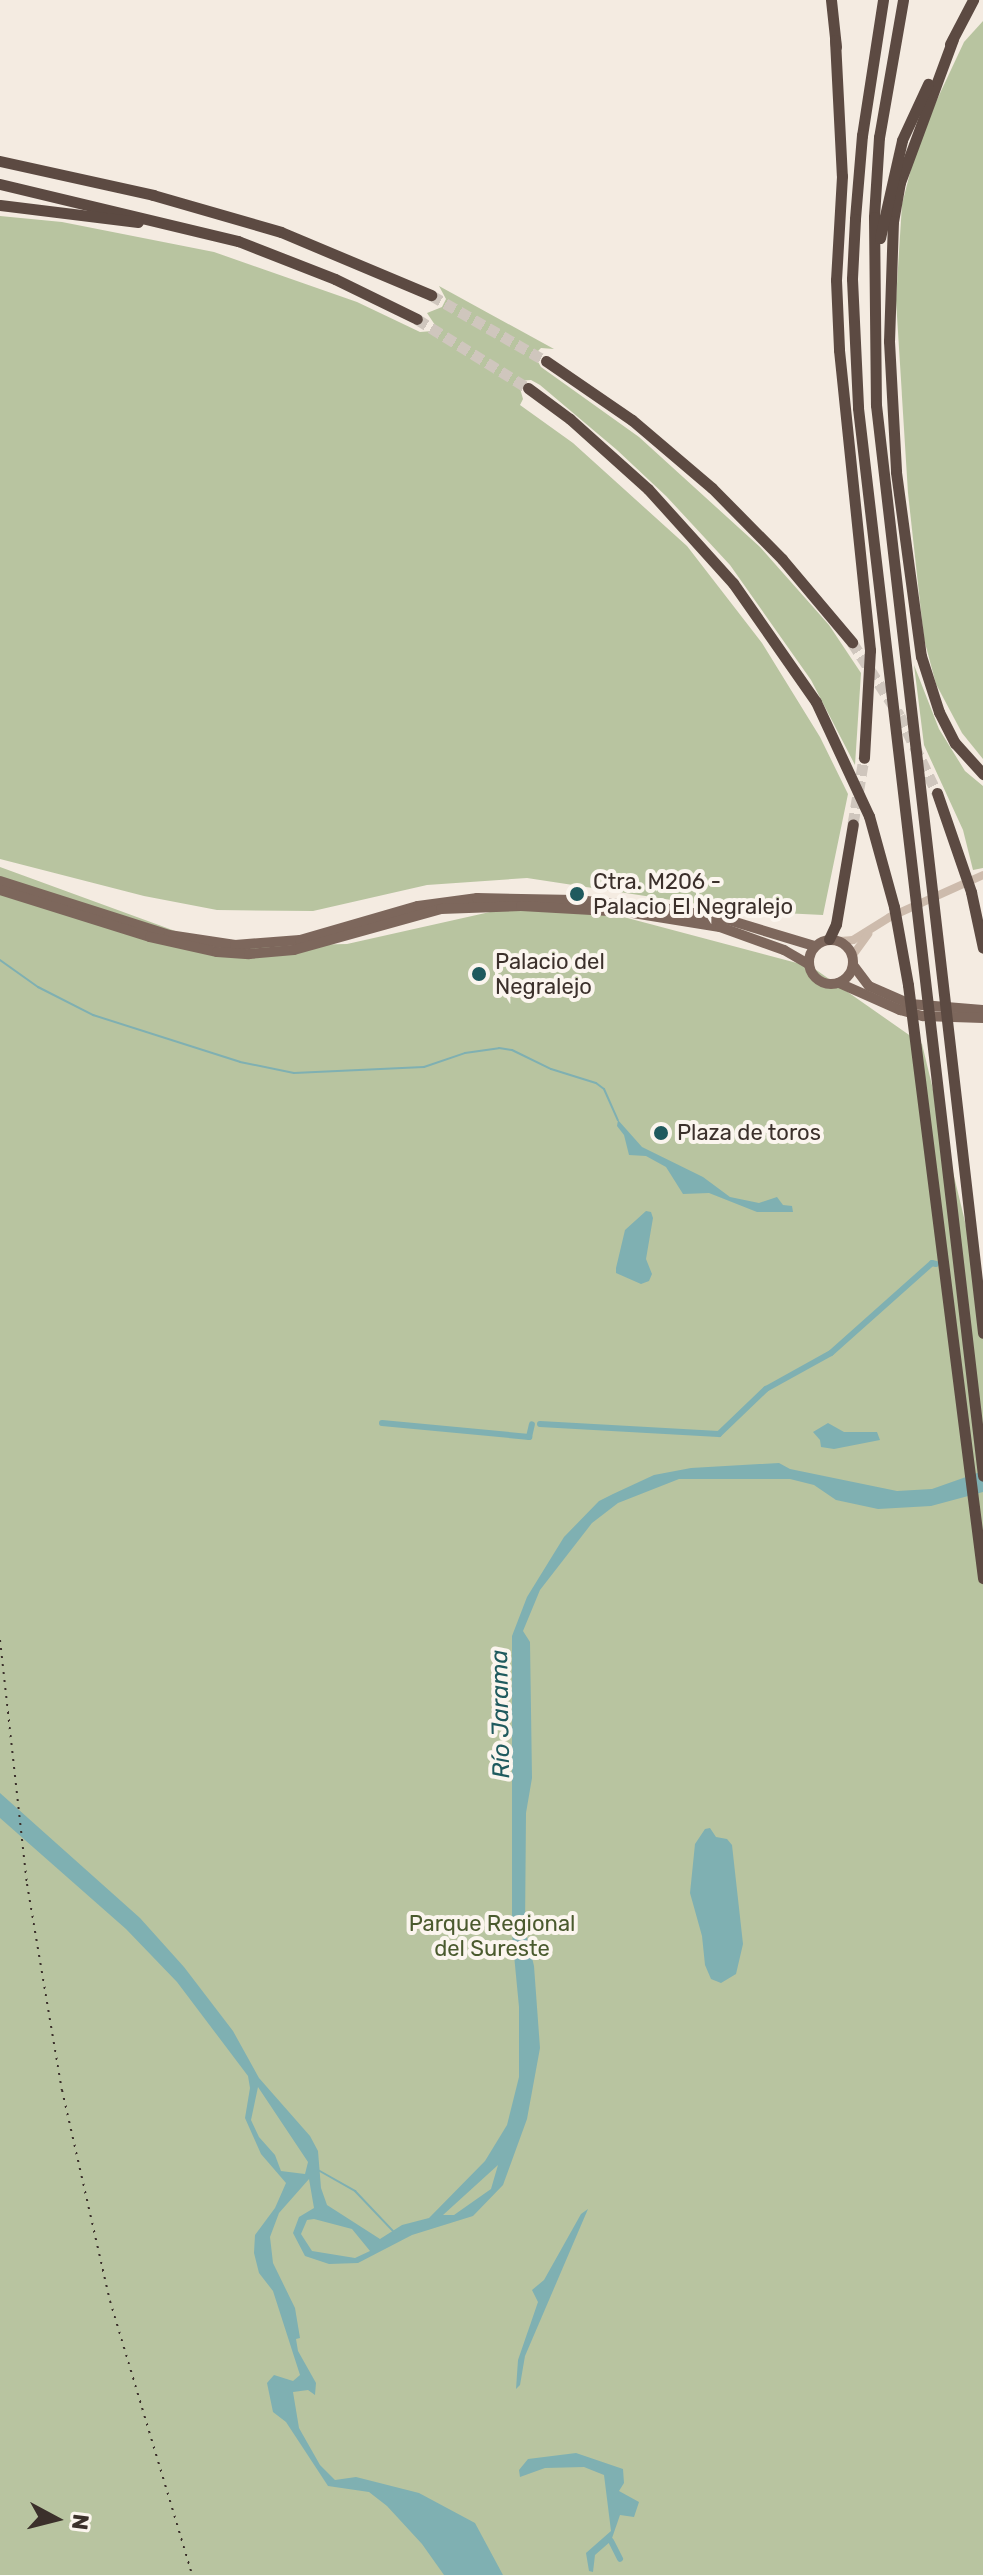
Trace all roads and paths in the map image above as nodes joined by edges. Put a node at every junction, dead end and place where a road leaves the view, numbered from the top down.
1 (831, 0) edge
2 (883, 0) edge
3 (903, 0) edge
4 (973, 0) edge
5 (953, 39) junction
6 (835, 40) junction
7 (0, 161) edge
8 (0, 184) edge
9 (0, 205) edge
10 (855, 219) junction
11 (238, 241) junction
12 (872, 282) junction
13 (431, 295) tunnel mouth
14 (417, 319) tunnel mouth
15 (546, 361) tunnel mouth
16 (528, 388) tunnel mouth
17 (852, 642) tunnel mouth
18 (864, 758) tunnel mouth
19 (983, 774) edge
20 (937, 793) tunnel mouth
21 (853, 824) tunnel mouth
22 (983, 875) edge
23 (0, 881) edge
24 (0, 890) edge
25 (871, 931) junction
26 (834, 940) junction
27 (814, 946) junction
28 (983, 948) edge
29 (853, 960) junction
30 (808, 964) junction
31 (839, 983) junction
32 (983, 1010) edge
33 (983, 1018) edge
34 (983, 1333) edge
35 (983, 1476) edge
36 (982, 1573) edge

1 - 6 highway
2 - 10 highway
3 - 12 highway
4 - 5 highway
5 - 12 highway
5 - 19 highway
6 - 10 highway
6 - 18 highway
7 - 13 highway
8 - 11 highway
9 - 11 highway
10 - 35 highway
11 - 14 highway
12 - 34 highway
15 - 17 highway
16 - 36 highway
20 - 28 highway
21 - 26 highway
22 - 25 street
23 - 27 main road
24 - 30 main road
25 - 26 street
25 - 29 street
26 - 27 main road
26 - 29 main road
27 - 30 main road
29 - 31 main road
29 - 32 main road
30 - 31 main road
31 - 33 main road

